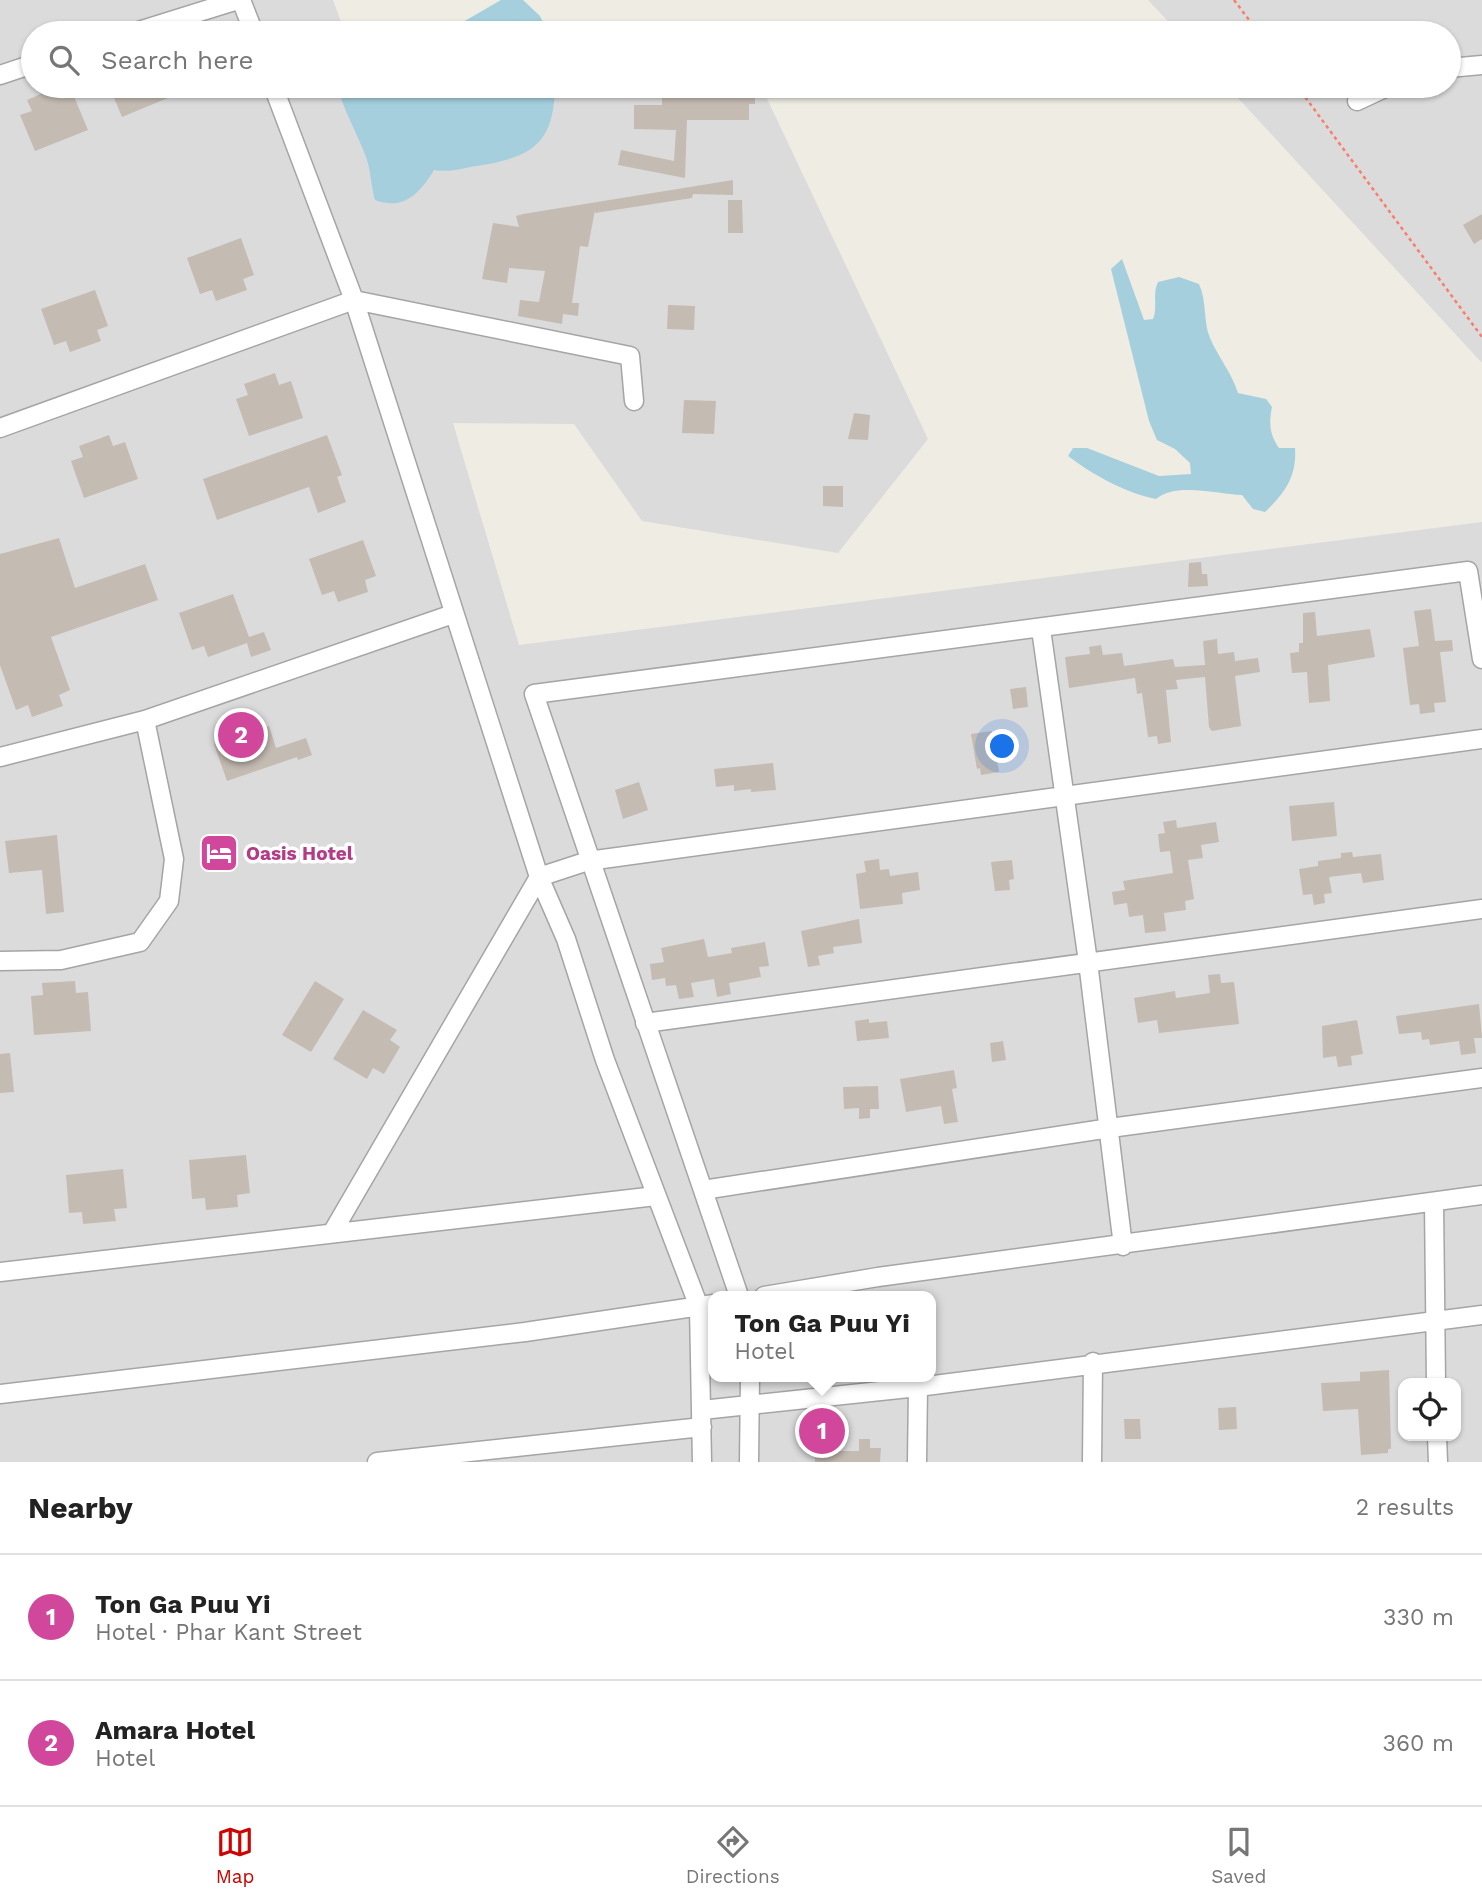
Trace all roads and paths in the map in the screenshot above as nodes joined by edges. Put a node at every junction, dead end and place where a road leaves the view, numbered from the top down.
1 (240, 0) edge
2 (1234, 0) edge
3 (171, 21) edge
4 (249, 21) edge
5 (1250, 21) edge
6 (1482, 65) edge
7 (1461, 67) edge
8 (21, 68) edge
9 (0, 75) edge
10 (278, 98) edge
11 (1306, 98) edge
12 (1363, 98) edge
13 (1357, 101) dead end
14 (354, 300) junction
15 (1482, 337) edge
16 (634, 401) dead end
17 (0, 428) edge
18 (453, 614) junction
19 (1041, 629) junction
20 (1482, 659) edge
21 (145, 720) junction
22 (1482, 740) edge
23 (0, 757) edge
24 (1063, 796) junction
25 (588, 861) junction
26 (539, 877) junction
27 (1482, 909) edge
28 (0, 961) edge
29 (1088, 962) junction
30 (645, 1023) junction
31 (1482, 1078) edge
32 (1110, 1128) junction
33 (703, 1190) junction
34 (1482, 1195) edge
35 (656, 1196) junction
36 (1434, 1202) junction
37 (331, 1233) junction
38 (1123, 1246) junction
39 (0, 1272) edge
40 (737, 1291) edge
41 (794, 1291) edge
42 (706, 1305) edge
43 (1482, 1315) edge
44 (1435, 1320) junction
45 (1093, 1362) junction
46 (1436, 1378) edge
47 (750, 1382) edge
48 (918, 1387) junction
49 (0, 1394) edge
50 (749, 1407) junction
51 (702, 1418) junction
52 (1437, 1441) edge
53 (514, 1454) edge
54 (377, 1462) edge
55 (702, 1462) edge
56 (749, 1462) edge
57 (917, 1462) edge
58 (1092, 1462) edge
59 (1438, 1462) edge

1 - 3 street
1 - 4 street
2 - 5 path
6 - 7 street
8 - 9 street
10 - 14 street
11 - 15 path
12 - 13 street
14 - 16 street
14 - 17 street
14 - 18 street
18 - 21 street
18 - 26 street
19 - 20 street
19 - 24 street
19 - 25 street
21 - 23 street
21 - 28 street
22 - 24 street
24 - 25 street
24 - 29 street
25 - 26 street
25 - 30 street
26 - 35 street
26 - 37 street
27 - 29 street
29 - 30 street
29 - 32 street
30 - 33 street
31 - 32 street
32 - 33 street
32 - 38 street
33 - 40 street
34 - 36 street
35 - 37 street
35 - 42 street
36 - 38 street
36 - 44 street
37 - 39 street
38 - 41 street
42 - 49 street
42 - 51 street
43 - 44 street
44 - 45 street
44 - 46 street
45 - 48 street
45 - 58 street
47 - 50 street
48 - 50 street
48 - 57 street
50 - 51 street
50 - 56 street
51 - 53 street
51 - 55 street
52 - 59 street
53 - 54 street

